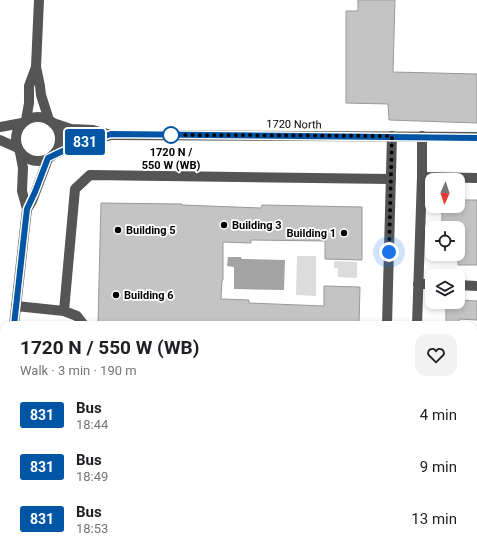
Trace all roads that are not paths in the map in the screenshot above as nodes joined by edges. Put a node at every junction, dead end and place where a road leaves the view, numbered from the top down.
1 (39, 0) edge
2 (36, 67) junction
3 (24, 122) junction
4 (51, 122) junction
5 (0, 127) edge
6 (111, 134) junction
7 (392, 136) junction
8 (422, 136) junction
9 (477, 138) edge
10 (0, 140) edge
11 (19, 150) junction
12 (50, 157) junction
13 (422, 177) junction
14 (477, 178) edge
15 (391, 179) junction
16 (27, 209) junction
17 (418, 284) junction
18 (425, 284) edge
19 (465, 285) edge
20 (477, 286) edge
21 (16, 306) junction
22 (64, 311) junction
23 (14, 321) edge
24 (81, 321) edge
25 (387, 321) edge
26 (417, 321) edge

1 - 2 street
2 - 3 street
2 - 4 street
3 - 4 street
3 - 5 street
3 - 11 street
4 - 6 street, 1720 North
4 - 12 street
6 - 7 street, 1720 North
6 - 12 street, 1720 North
7 - 8 street, 1720 North
7 - 15 street
8 - 9 street, 1720 North
8 - 13 street
10 - 11 street
11 - 12 street
11 - 16 street
12 - 16 street
13 - 14 street
13 - 17 street
15 - 22 street
15 - 25 street
16 - 21 street
17 - 18 street
17 - 26 street
19 - 20 street
21 - 22 street
21 - 23 street
22 - 24 street

